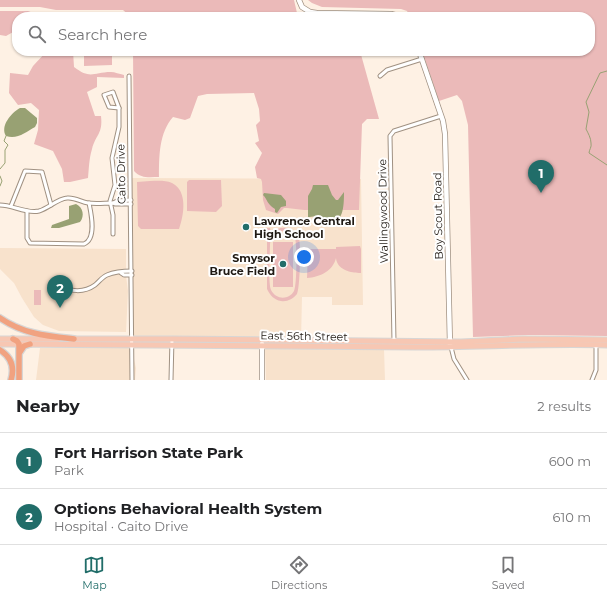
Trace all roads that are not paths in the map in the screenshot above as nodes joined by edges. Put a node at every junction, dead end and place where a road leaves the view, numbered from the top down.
1 (299, 0) edge
2 (314, 12) edge
3 (421, 56) edge
4 (422, 59) junction
5 (129, 76) dead end
6 (380, 76) dead end
7 (119, 108) junction
8 (441, 116) junction
9 (131, 202) junction
10 (89, 203) junction
11 (111, 203) junction
12 (0, 205) edge
13 (51, 205) junction
14 (10, 206) junction
15 (27, 211) junction
16 (114, 234) dead end
17 (132, 273) junction
18 (59, 285) dead end
19 (0, 318) edge
20 (172, 338) junction
21 (0, 339) edge
22 (12, 339) junction
23 (74, 339) junction
24 (607, 340) edge
25 (132, 341) junction
26 (394, 341) junction
27 (262, 342) junction
28 (351, 343) junction
29 (0, 344) edge
30 (19, 344) junction
31 (30, 344) junction
32 (450, 344) junction
33 (172, 345) junction
34 (596, 345) junction
35 (607, 345) edge
36 (0, 350) edge
37 (19, 356) junction
38 (11, 380) edge
39 (18, 380) edge
40 (132, 380) edge
41 (170, 380) edge
42 (262, 380) edge
43 (467, 380) edge
44 (592, 380) edge

1 - 2 street
3 - 4 street, Boy Scout Road
4 - 6 street
4 - 8 street, Boy Scout Road
5 - 9 street, Caito Drive
7 - 7 street
7 - 11 street
8 - 26 street, Wallingwood Drive
8 - 32 street, Boy Scout Road
9 - 11 street
9 - 17 street, Caito Drive
10 - 11 street
10 - 13 street
10 - 15 street
11 - 16 street
12 - 14 street
13 - 14 street
13 - 15 street
14 - 15 street
17 - 18 street
17 - 25 street, Caito Drive
19 - 23 highway
20 - 25 main road, East 56th Street
20 - 27 main road, East 56th Street
20 - 33 street
21 - 22 main road, East 56th Street
22 - 23 main road, East 56th Street
22 - 30 highway
23 - 25 main road, East 56th Street
24 - 32 main road, East 56th Street
25 - 31 main road, East 56th Street
25 - 33 main road, East 56th Street
25 - 40 street, Caito Drive
26 - 28 main road, East 56th Street
26 - 32 main road, East 56th Street
27 - 28 main road, East 56th Street
27 - 33 main road, East 56th Street
27 - 42 street
28 - 32 main road, East 56th Street
29 - 30 main road, East 56th Street
30 - 31 main road, East 56th Street
30 - 37 highway
31 - 37 highway
32 - 34 main road, East 56th Street
32 - 43 street, Boy Scout Road
33 - 41 street
34 - 35 main road, East 56th Street
34 - 44 street
36 - 38 highway
37 - 39 highway

